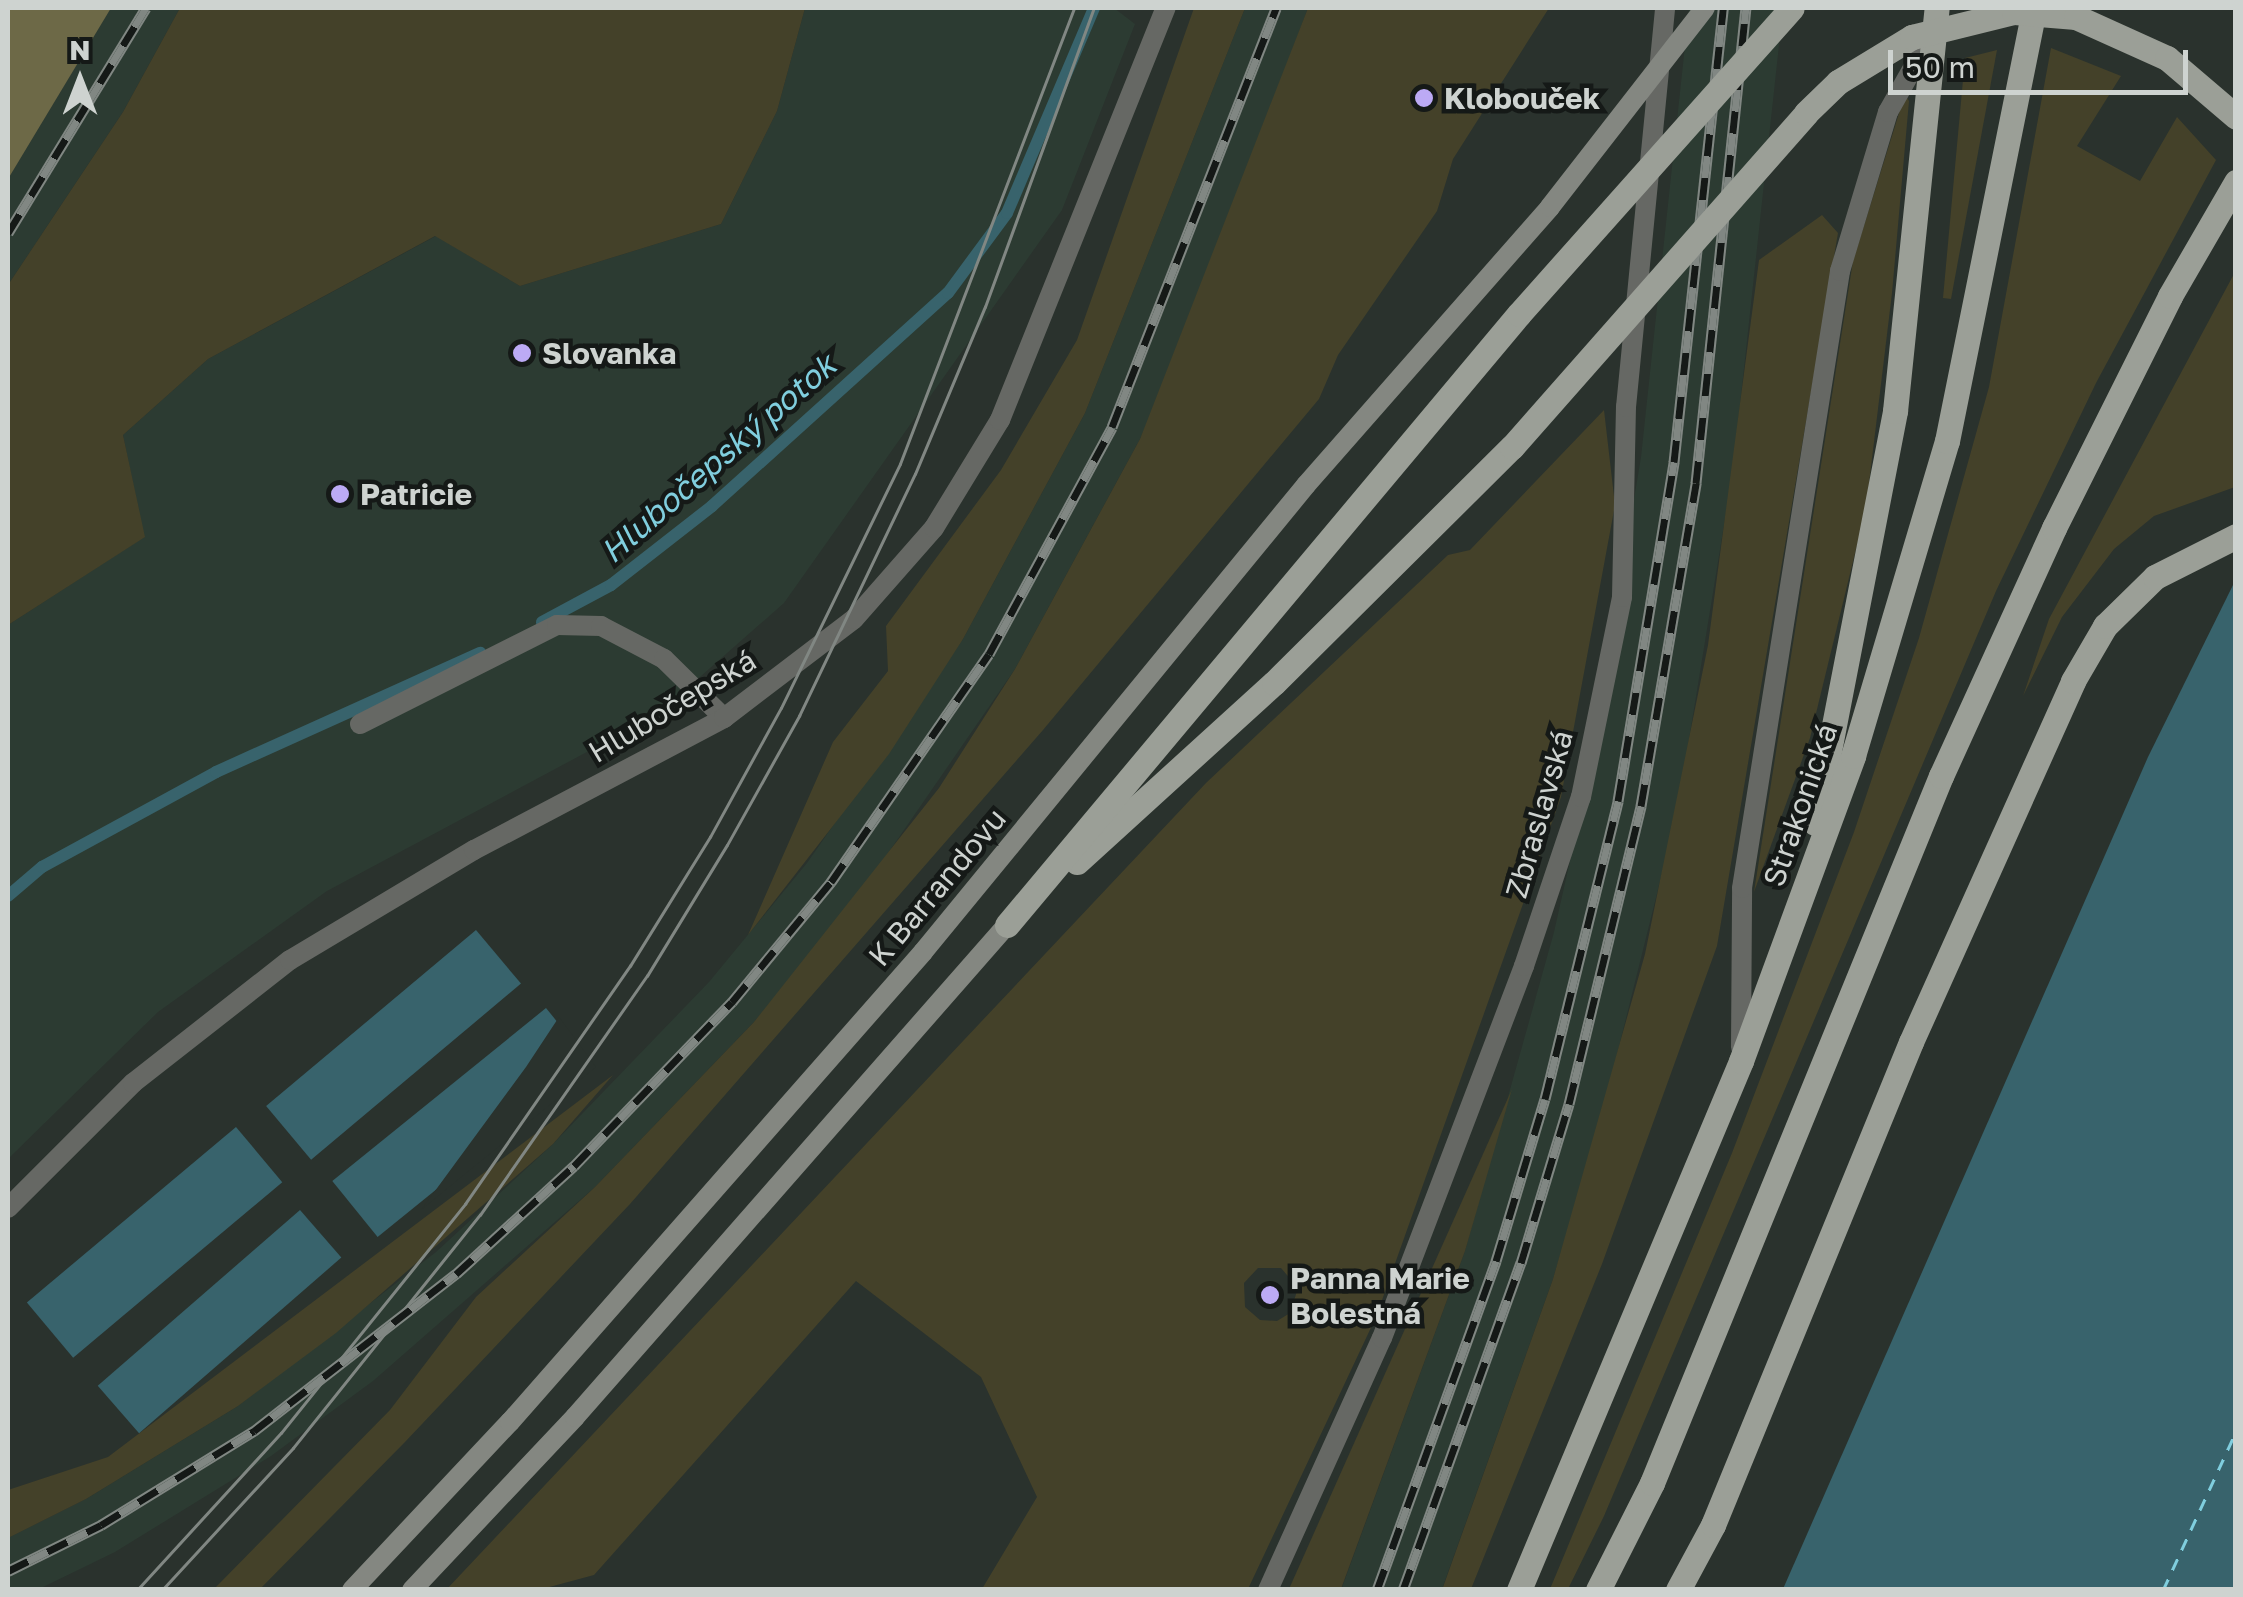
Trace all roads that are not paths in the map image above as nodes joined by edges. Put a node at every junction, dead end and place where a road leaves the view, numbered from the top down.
1 (1166, 8) edge
2 (1665, 8) edge
3 (1705, 8) edge
4 (1792, 8) edge
5 (1937, 8) edge
6 (2034, 8) edge
7 (1932, 36) junction
8 (2236, 117) edge
9 (2236, 182) edge
10 (2236, 536) edge
11 (724, 718) junction
12 (360, 724) dead end
13 (1797, 915) junction
14 (1007, 926) junction
15 (1741, 1061) junction
16 (8, 1208) edge
17 (352, 1590) edge
18 (412, 1590) edge
19 (1268, 1590) edge
20 (1519, 1590) edge
21 (1598, 1590) edge
22 (1678, 1590) edge

1 - 11 street, Hlubočepská
2 - 19 street, Zbraslavská
3 - 17 main road, K Barrandovu, bridge
4 - 14 main road, bridge
5 - 7 main road
6 - 13 main road, Strakonická
7 - 13 main road
7 - 15 street
8 - 14 main road, bridge
9 - 21 main road
10 - 22 main road
11 - 12 street
11 - 16 street, Hlubočepská
13 - 15 main road, Strakonická
14 - 18 main road
15 - 20 main road, Strakonická

